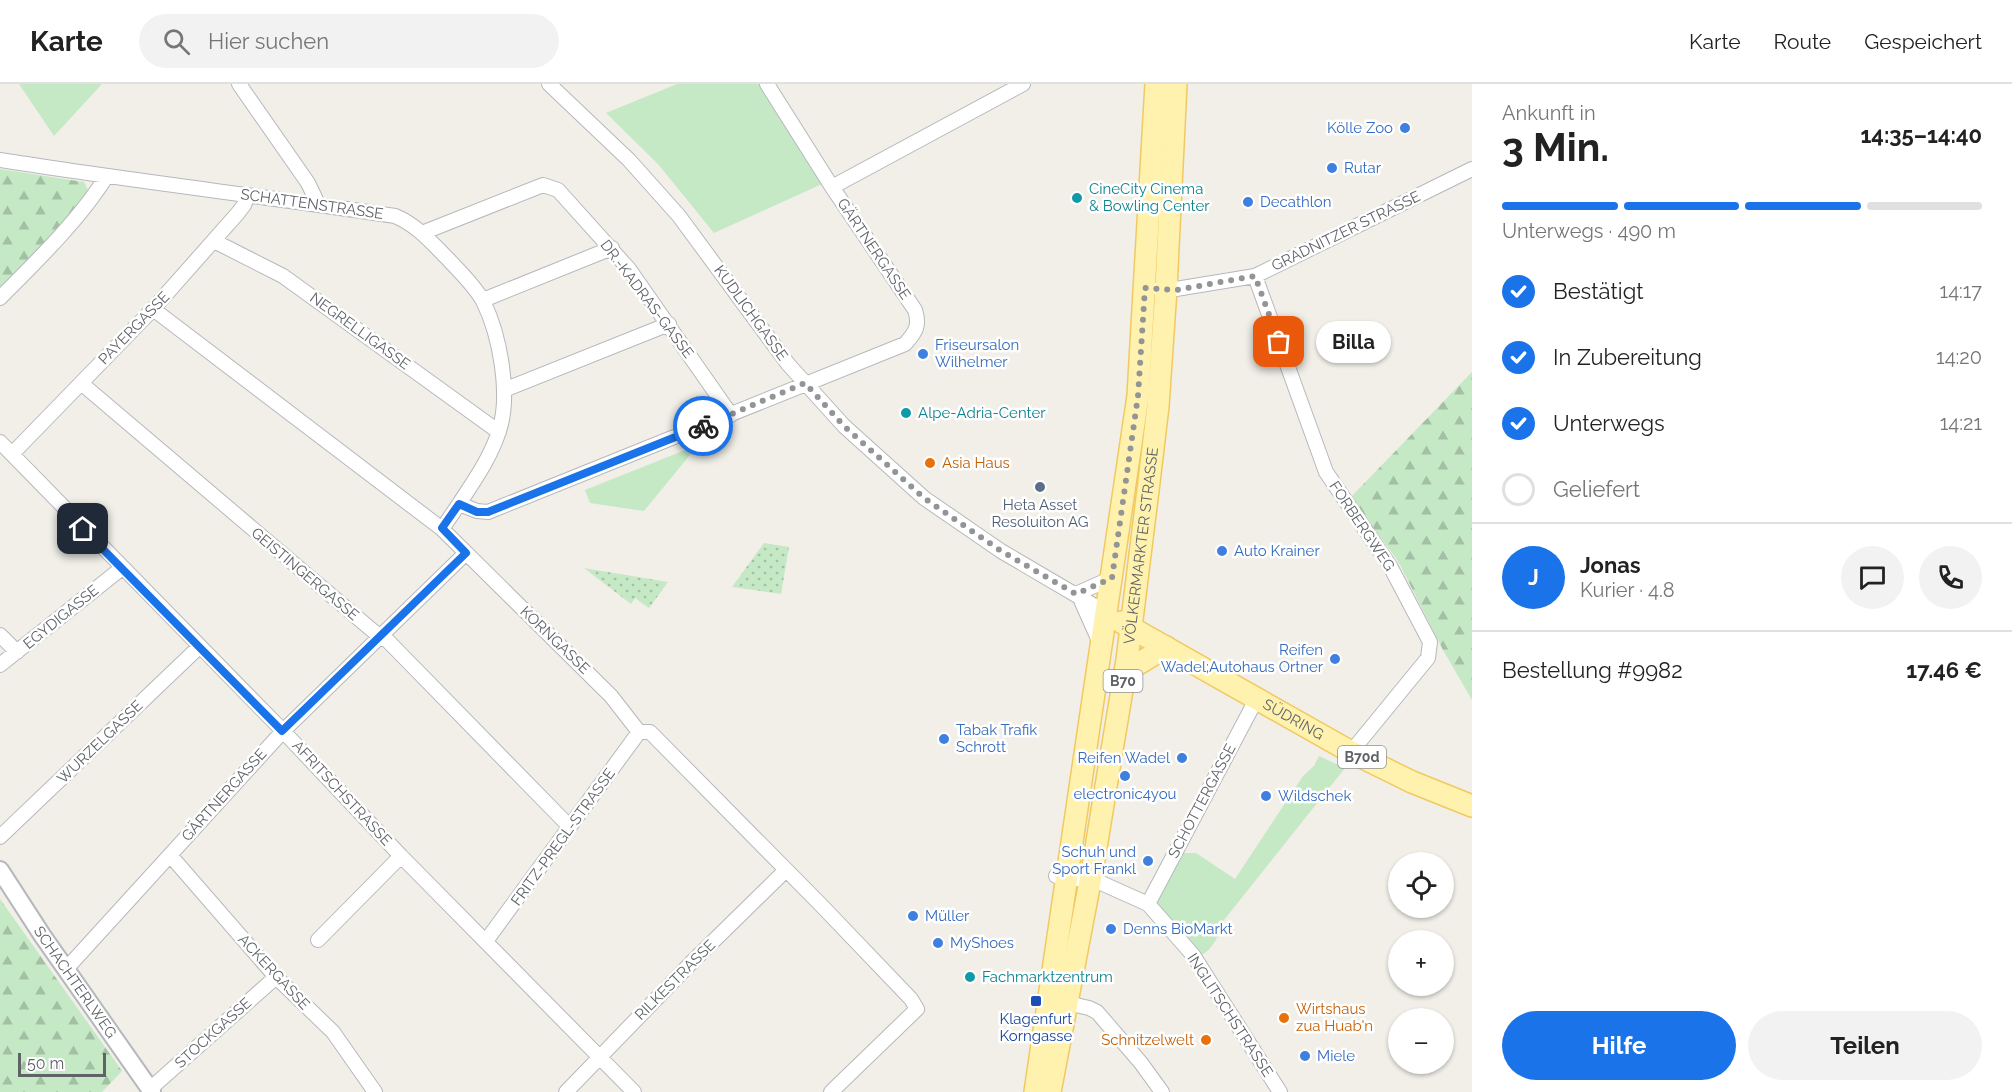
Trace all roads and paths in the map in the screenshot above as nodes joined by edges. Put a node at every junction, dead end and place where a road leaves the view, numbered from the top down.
1 (239, 84) edge
2 (549, 84) edge
3 (767, 84) edge
4 (1023, 84) edge
5 (1155, 84) edge
6 (1176, 84) edge
7 (0, 160) edge
8 (1472, 169) edge
9 (106, 177) junction
10 (832, 187) junction
11 (248, 195) junction
12 (318, 204) junction
13 (422, 233) junction
14 (214, 241) junction
15 (612, 248) junction
16 (1255, 276) junction
17 (1156, 289) junction
18 (0, 298) edge
19 (483, 300) junction
20 (153, 309) junction
21 (669, 324) junction
22 (81, 383) junction
23 (805, 383) junction
24 (504, 390) junction
25 (731, 415) junction
26 (499, 432) junction
27 (0, 442) edge
28 (12, 454) junction
29 (459, 504) junction
30 (442, 528) junction
31 (466, 553) junction
32 (122, 568) junction
33 (1112, 578) junction
34 (1134, 593) junction
35 (1078, 595) junction
36 (1120, 622) junction
37 (0, 635) edge
38 (379, 636) junction
39 (1162, 645) junction
40 (199, 647) junction
41 (1102, 647) junction
42 (17, 652) junction
43 (0, 665) edge
44 (1125, 672) junction
45 (1257, 698) junction
46 (282, 731) junction
47 (639, 732) junction
48 (1351, 752) junction
49 (1472, 806) edge
50 (569, 826) junction
51 (0, 837) edge
52 (170, 855) junction
53 (401, 856) junction
54 (0, 870) edge
55 (786, 870) junction
56 (1081, 879) junction
57 (1148, 904) junction
58 (318, 940) dead end
59 (486, 941) junction
60 (67, 968) junction
61 (1053, 976) junction
62 (276, 977) junction
63 (1066, 1003) junction
64 (600, 1057) junction
65 (151, 1091) edge
66 (375, 1092) edge
67 (566, 1092) edge
68 (634, 1092) edge
69 (831, 1092) edge
70 (1035, 1092) edge
71 (1050, 1092) edge
72 (1162, 1092) edge
73 (1280, 1092) edge

1 - 12 street
2 - 23 street, KUDLICHGASSE
3 - 10 street
4 - 10 street, GÄRTNERGASSE
5 - 17 main road, VÖLKERMARKTER STRASSE / B70
6 - 17 main road, VÖLKERMARKTER STRASSE / B70
7 - 9 street, SCHATTENSTRASSE
8 - 16 street, GRADNITZER STRASSE
9 - 11 street, SCHATTENSTRASSE
9 - 18 street
10 - 23 street, GÄRTNERGASSE
11 - 12 street, SCHATTENSTRASSE
11 - 14 street, PAYERGASSE
12 - 13 street, SCHATTENSTRASSE
13 - 15 street, DR.-KADRAS-GASSE
13 - 19 street, SCHATTENSTRASSE
14 - 20 street, PAYERGASSE
14 - 26 street, NEGRELLIGASSE
15 - 19 street
15 - 21 street, DR.-KADRAS-GASSE
16 - 17 street, GRADNITZER STRASSE
16 - 48 street, FORBERGWEG
17 - 33 main road, VÖLKERMARKTER STRASSE / B70
17 - 34 main road, VÖLKERMARKTER STRASSE / B70
19 - 24 street, SCHATTENSTRASSE
20 - 22 street, PAYERGASSE
20 - 30 street, KORNGASSE
21 - 24 street
21 - 25 street, DR.-KADRAS-GASSE
22 - 28 street, PAYERGASSE
22 - 38 street, GEISTINGERGASSE
23 - 25 street
23 - 35 street, KUDLICHGASSE
24 - 26 street, SCHATTENSTRASSE
25 - 29 street
26 - 29 street, SCHATTENSTRASSE
27 - 28 street, AFRITSCHSTRASSE
28 - 32 street, AFRITSCHSTRASSE
29 - 30 street, SCHATTENSTRASSE
30 - 31 street, KORNGASSE
31 - 38 street, GÄRTNERGASSE
31 - 47 street, KORNGASSE
32 - 40 street, AFRITSCHSTRASSE
32 - 42 street, EGYDIGASSE
33 - 35 street
33 - 41 main road, VÖLKERMARKTER STRASSE / B70
34 - 36 main road
34 - 39 main road
34 - 44 main road, VÖLKERMARKTER STRASSE / B70
35 - 36 street, KUDLICHGASSE
35 - 41 street
36 - 39 main road, SÜDRING / B70d
36 - 41 main road
37 - 42 street
38 - 46 street, GÄRTNERGASSE
38 - 50 street, GEISTINGERGASSE
39 - 44 main road
39 - 45 main road, SÜDRING / B70d
40 - 46 street, AFRITSCHSTRASSE
40 - 51 street, WURZELGASSE
41 - 56 main road, VÖLKERMARKTER STRASSE / B70
42 - 43 street, EGYDIGASSE
44 - 56 main road, VÖLKERMARKTER STRASSE / B70
45 - 48 main road, SÜDRING / B70d
45 - 57 street, SCHOTTERGASSE
46 - 52 street, GÄRTNERGASSE
46 - 53 street, AFRITSCHSTRASSE
47 - 50 street, FRITZ-PREGL-STRASSE
47 - 55 street, KORNGASSE
48 - 49 main road, SÜDRING / B70d
50 - 59 street, FRITZ-PREGL-STRASSE
52 - 60 street, GÄRTNERGASSE
52 - 62 street, ACKERGASSE
53 - 58 street
53 - 59 street, AFRITSCHSTRASSE
54 - 60 street, SCHACHTERLWEG
55 - 64 street, RILKESTRASSE
55 - 69 street, KORNGASSE
56 - 57 street, INGLITSCHSTRASSE
56 - 61 main road, VÖLKERMARKTER STRASSE / B70
56 - 63 main road, VÖLKERMARKTER STRASSE / B70
57 - 73 street, INGLITSCHSTRASSE
59 - 64 street, AFRITSCHSTRASSE
60 - 65 street, SCHACHTERLWEG
61 - 63 street
61 - 70 main road, VÖLKERMARKTER STRASSE / B70
62 - 65 street, STOCKGASSE
62 - 66 street, ACKERGASSE
63 - 71 main road, VÖLKERMARKTER STRASSE / B70
63 - 72 street
64 - 67 street, RILKESTRASSE
64 - 68 street, AFRITSCHSTRASSE

